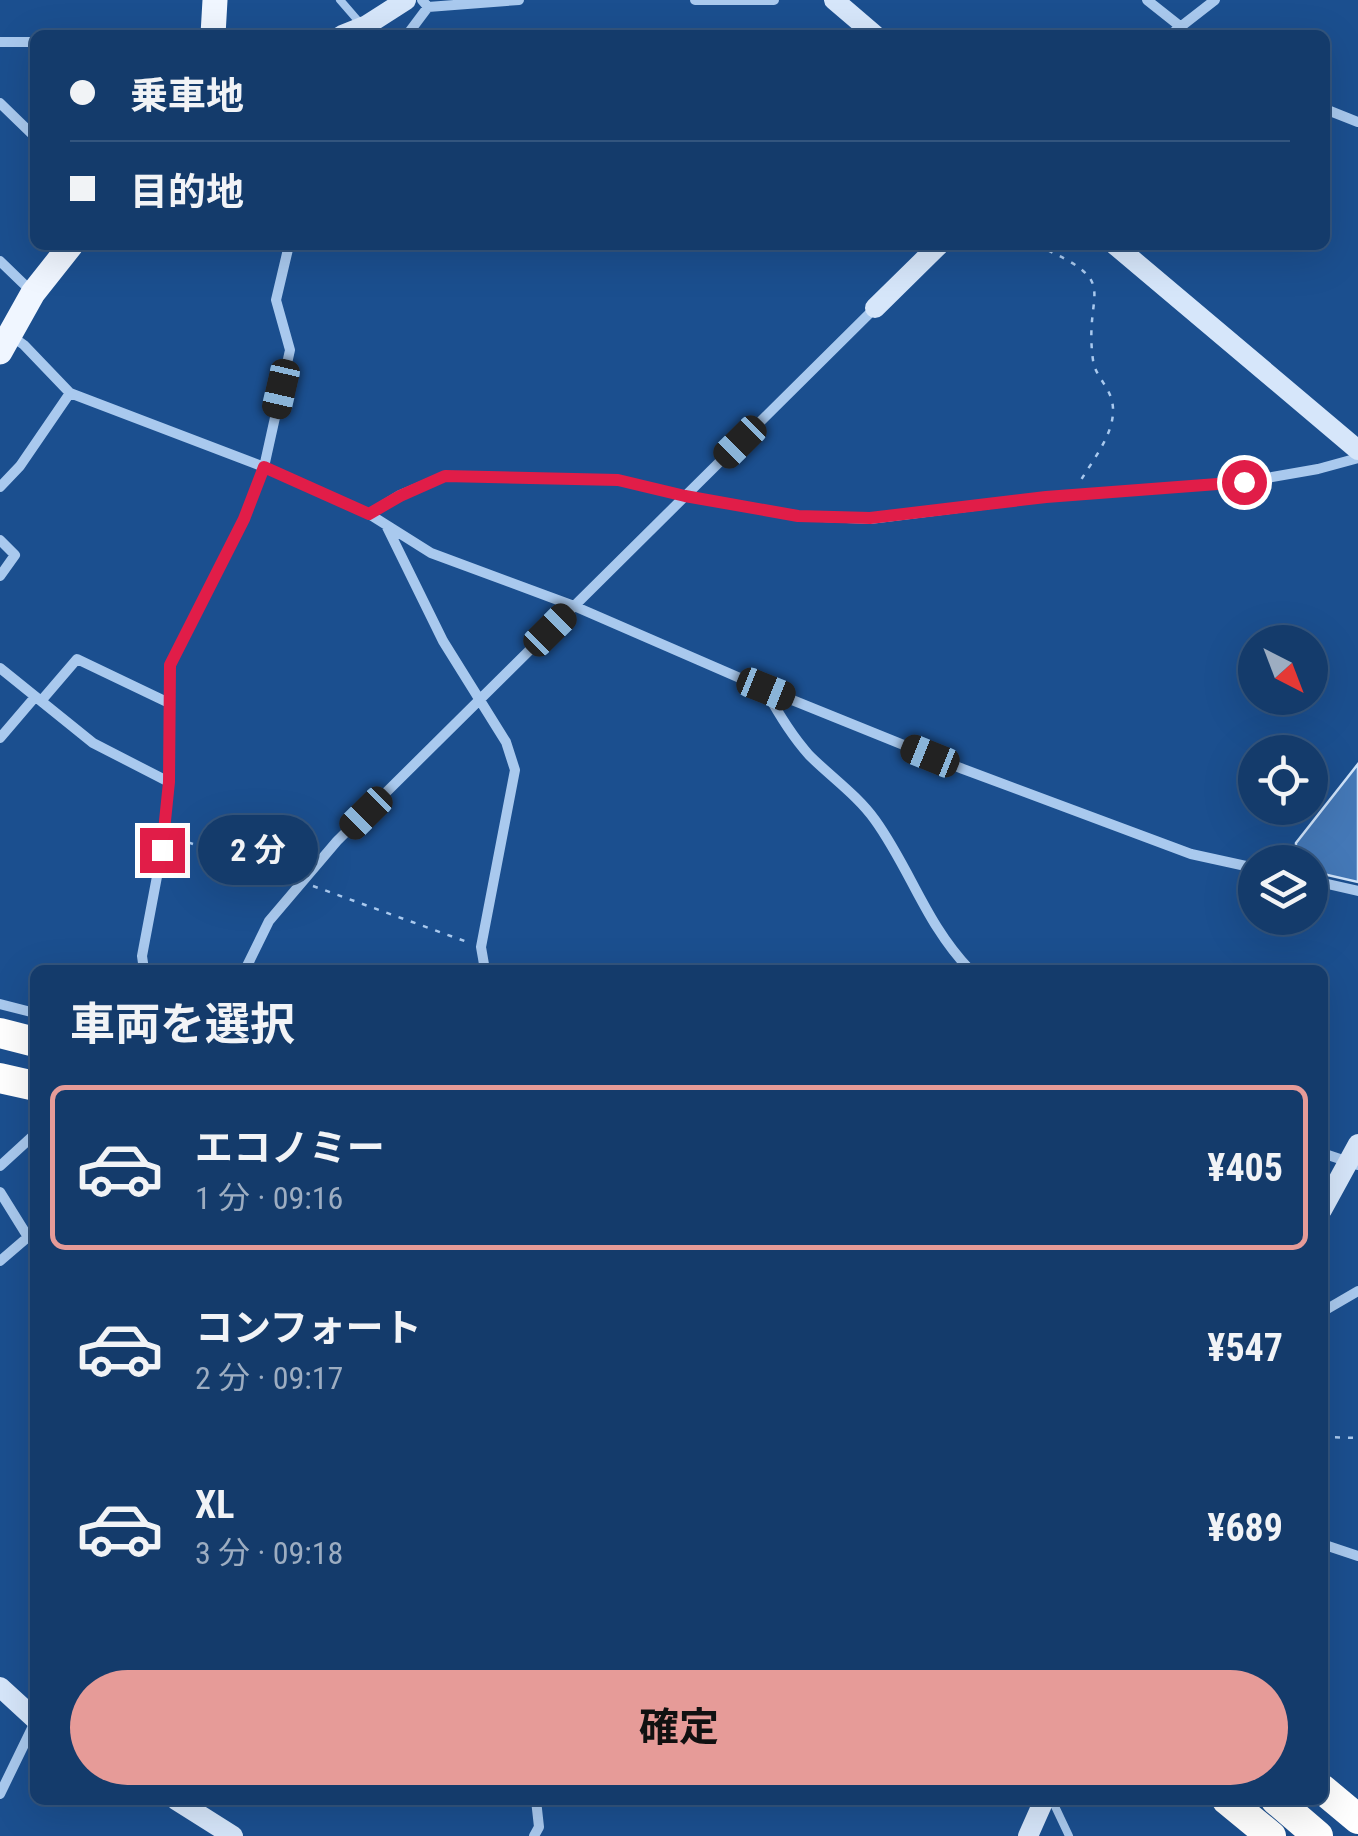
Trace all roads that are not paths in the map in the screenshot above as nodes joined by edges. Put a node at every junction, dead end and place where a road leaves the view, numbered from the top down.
1 (215, 0) edge
2 (340, 0) edge
3 (406, 0) edge
4 (519, 0) edge
5 (695, 0) edge
6 (774, 0) edge
7 (834, 0) edge
8 (1147, 0) edge
9 (1216, 0) edge
10 (425, 4) edge
11 (362, 26) junction
12 (1181, 27) junction
13 (213, 30) edge
14 (353, 30) edge
15 (409, 30) edge
16 (869, 30) edge
17 (1177, 30) edge
18 (0, 42) edge
19 (30, 42) edge
20 (0, 103) edge
21 (1330, 111) edge
22 (1358, 122) edge
23 (30, 133) edge
24 (66, 250) edge
25 (288, 250) edge
26 (933, 250) edge
27 (1121, 250) edge
28 (0, 261) edge
29 (33, 293) junction
30 (876, 308) joint
31 (5, 344) edge
32 (70, 394) junction
33 (1358, 450) edge
34 (1358, 458) edge
35 (264, 467) junction
36 (0, 487) edge
37 (685, 496) junction
38 (369, 514) junction
39 (385, 524) junction
40 (0, 540) edge
41 (0, 576) edge
42 (574, 606) junction
43 (0, 668) edge
44 (766, 689) junction
45 (38, 699) junction
46 (478, 701) junction
47 (169, 704) junction
48 (0, 738) edge
49 (169, 782) junction
50 (1238, 864) edge
51 (1328, 884) edge
52 (1358, 891) edge
53 (143, 965) edge
54 (247, 965) edge
55 (484, 965) edge
56 (966, 965) edge
57 (0, 1004) edge
58 (30, 1012) edge
59 (0, 1033) edge
60 (30, 1041) edge
61 (0, 1052) edge
62 (30, 1059) edge
63 (0, 1078) edge
64 (30, 1085) edge
65 (0, 1096) edge
66 (30, 1101) edge
67 (30, 1139) edge
68 (1328, 1154) edge
69 (1355, 1157) edge
70 (0, 1166) edge
71 (0, 1192) edge
72 (1328, 1200) edge
73 (30, 1237) edge
74 (30, 1240) edge
75 (0, 1261) edge
76 (1358, 1291) edge
77 (1328, 1308) edge
78 (1328, 1546) edge
79 (1358, 1556) edge
80 (0, 1687) edge
81 (30, 1716) edge
82 (30, 1731) edge
83 (0, 1794) edge
84 (1328, 1794) edge
85 (184, 1805) edge
86 (536, 1805) edge
87 (1042, 1805) edge
88 (1054, 1805) edge
89 (1233, 1805) edge
90 (1263, 1805) edge
91 (1282, 1805) edge
92 (1358, 1819) edge
93 (233, 1836) edge
94 (534, 1836) edge
95 (1028, 1836) edge
96 (1069, 1836) edge
97 (1271, 1836) edge
98 (1298, 1836) edge
99 (1318, 1836) edge

1 - 13 main road
2 - 11 lane
3 - 11 street
4 - 10 street
5 - 6 street
7 - 16 street
8 - 12 street
9 - 12 street
10 - 15 street
11 - 14 street
12 - 17 street
18 - 19 street
20 - 23 street
21 - 22 street
24 - 29 main road
25 - 35 street
26 - 30 street
27 - 33 street
28 - 29 street
29 - 31 main road
30 - 37 street
31 - 32 street
32 - 35 street
32 - 36 street
34 - 37 street
35 - 38 street
35 - 47 street
37 - 38 street
37 - 42 street
38 - 39 street
39 - 42 street
39 - 46 street
40 - 41 street
42 - 44 street
42 - 46 street
43 - 45 street
44 - 50 street
44 - 56 street
45 - 47 street
45 - 48 street
45 - 49 street
46 - 54 street
46 - 55 street
47 - 49 street
49 - 53 street
51 - 52 street
57 - 58 street
59 - 60 highway
61 - 62 highway
63 - 64 highway
65 - 66 highway
67 - 70 street
68 - 69 street
69 - 72 street
71 - 73 street
74 - 75 street
76 - 77 street
78 - 79 street
80 - 81 street
82 - 83 street
84 - 92 highway
85 - 93 street
86 - 94 street
87 - 95 street
88 - 96 lane
89 - 97 highway
90 - 98 highway
91 - 99 highway

